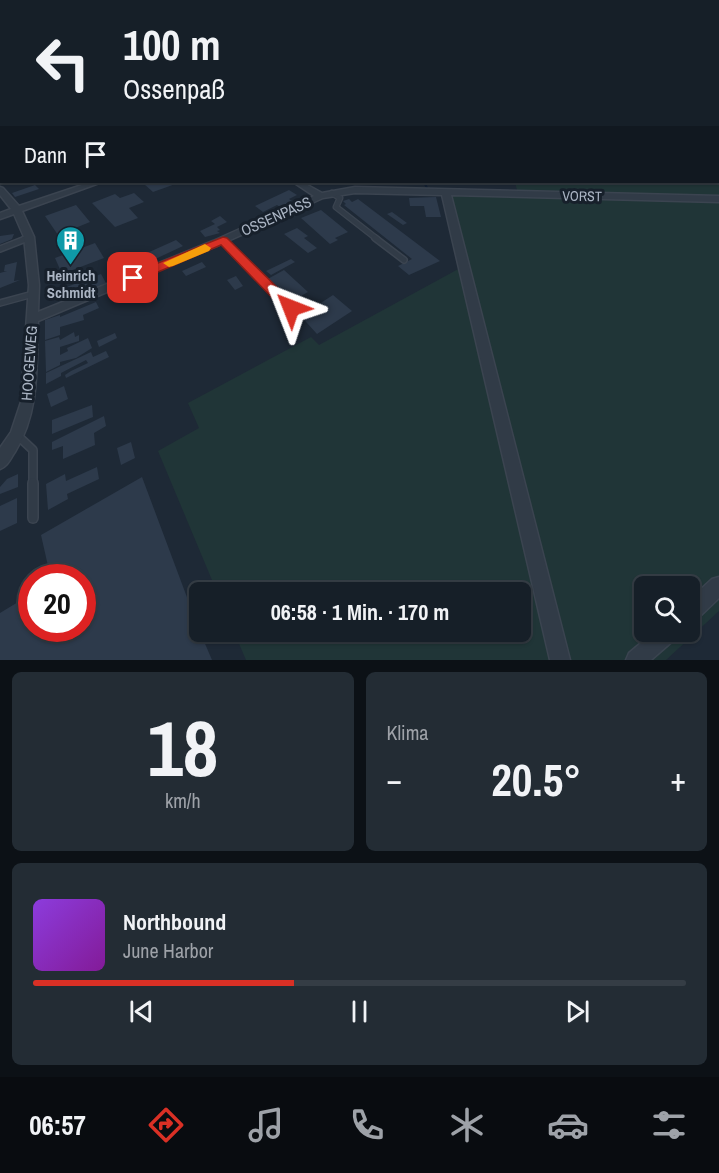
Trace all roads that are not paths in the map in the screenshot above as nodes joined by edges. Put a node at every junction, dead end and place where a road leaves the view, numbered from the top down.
1 (95, 183) edge
2 (299, 183) edge
3 (0, 190) edge
4 (446, 192) junction
5 (326, 194) junction
6 (719, 199) edge
7 (17, 210) junction
8 (0, 216) edge
9 (29, 237) junction
10 (223, 240) junction
11 (0, 249) edge
12 (404, 260) dead end
13 (33, 294) junction
14 (0, 303) edge
15 (291, 308) dead end
16 (32, 319) junction
17 (17, 435) junction
18 (0, 462) edge
19 (33, 518) dead end
20 (719, 586) edge
21 (700, 603) edge
22 (657, 642) edge
23 (560, 660) edge
24 (636, 660) edge

1 - 7 street
2 - 5 street, OSSENPASS
3 - 7 street, HOOGEWEG
4 - 5 street, OSSENPASS
4 - 6 street, VORST
4 - 23 street
5 - 10 street, OSSENPASS
5 - 12 lane
7 - 8 street
7 - 9 street, HOOGEWEG
9 - 11 lane
9 - 13 street, HOOGEWEG
10 - 15 lane
10 - 16 street, OSSENPASS
13 - 14 lane
13 - 16 street, HOOGEWEG
16 - 17 street, HOOGEWEG
17 - 18 street, HOOGEWEG
17 - 19 lane
20 - 21 street
22 - 24 street

